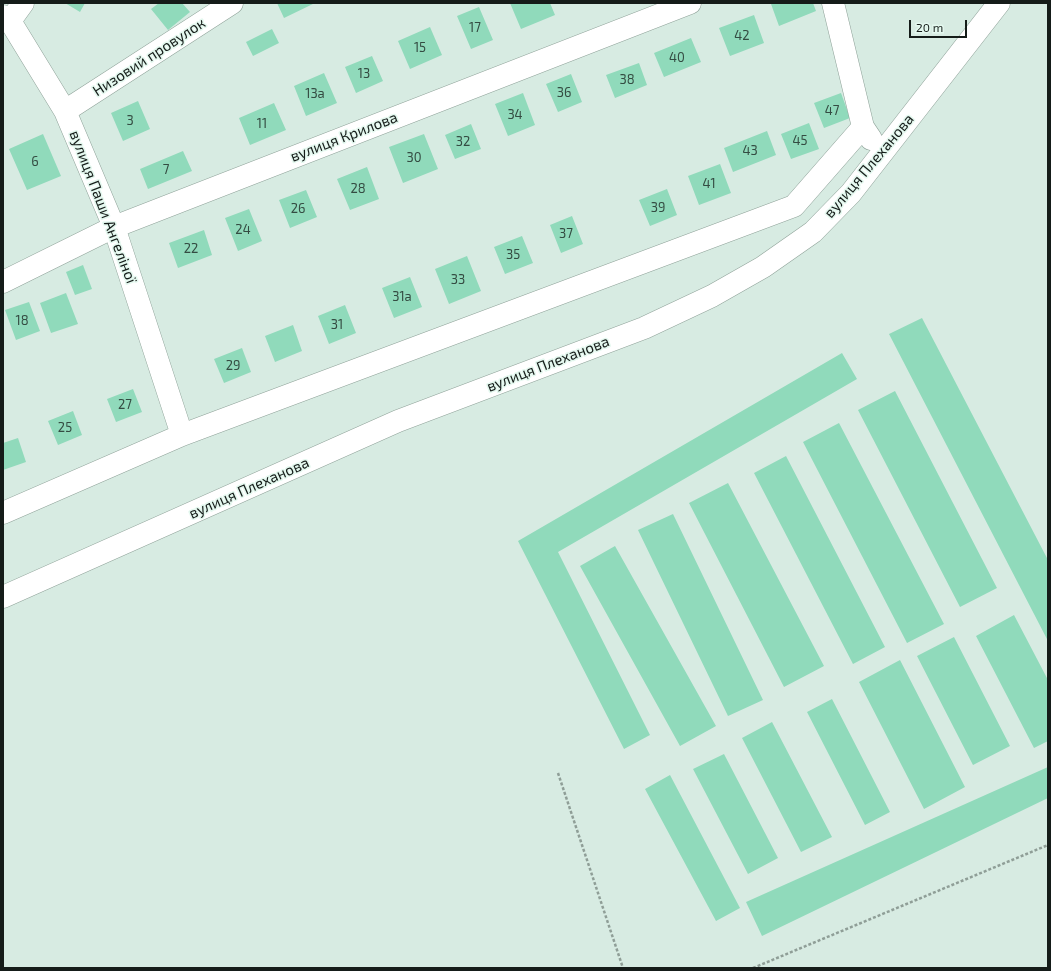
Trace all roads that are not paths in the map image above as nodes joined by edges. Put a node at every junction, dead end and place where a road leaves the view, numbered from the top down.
1 (23, 3) edge
2 (232, 3) edge
3 (690, 3) edge
4 (833, 3) edge
5 (999, 3) edge
6 (7, 19) edge
7 (65, 111) junction
8 (864, 127) junction
9 (880, 156) junction
10 (114, 227) junction
11 (3, 282) edge
12 (182, 435) junction
13 (3, 513) edge
14 (3, 597) edge

1 - 6 street
2 - 7 street, Низовий провулок
3 - 10 street, вулиця Крилова
4 - 8 street
5 - 9 street, вулиця Плеханова
6 - 7 street, вулиця Паши Ангеліної
7 - 10 street, вулиця Паши Ангеліної
8 - 9 street
8 - 12 street
9 - 14 street, вулиця Плеханова
10 - 11 street, вулиця Крилова
10 - 12 street, вулиця Паши Ангеліної
12 - 13 street

